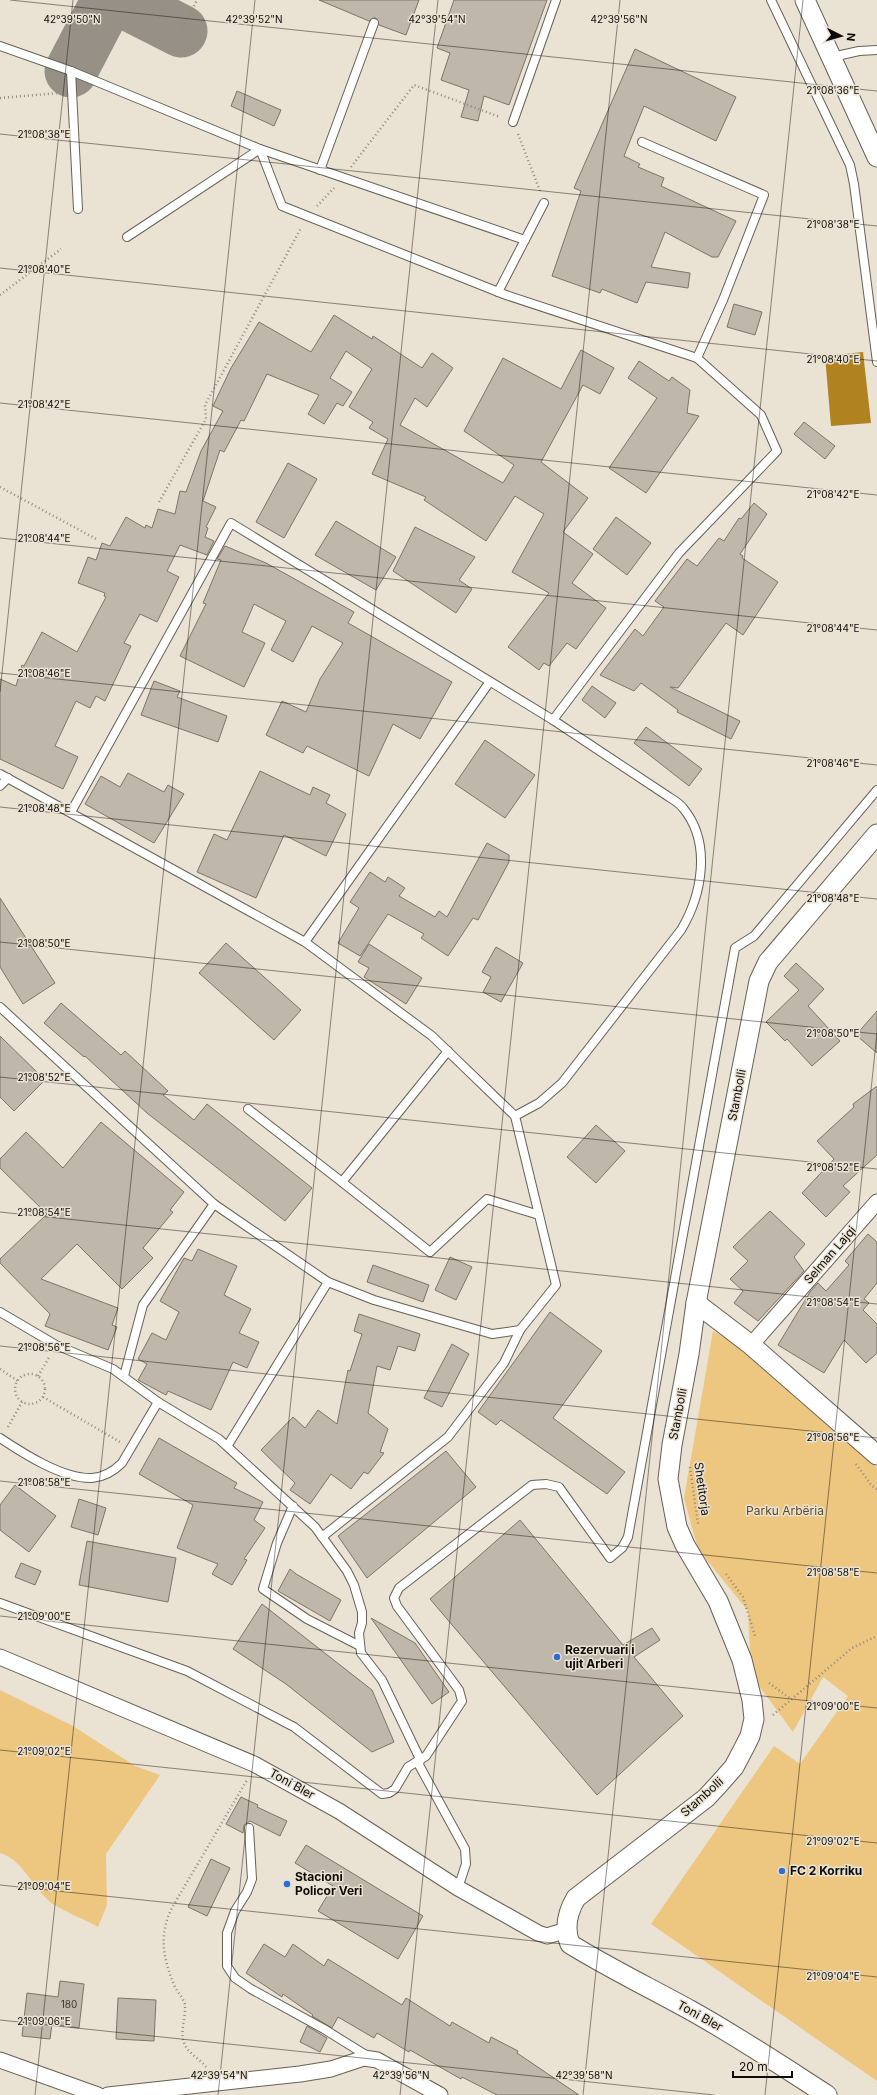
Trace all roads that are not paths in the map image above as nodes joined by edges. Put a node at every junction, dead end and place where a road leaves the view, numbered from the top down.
1 (556, 0) edge
2 (771, 0) edge
3 (805, 0) edge
4 (374, 23) dead end
5 (0, 46) edge
6 (877, 50) edge
7 (832, 57) junction
8 (71, 71) junction
9 (514, 122) dead end
10 (873, 137) edge
11 (642, 142) dead end
12 (260, 149) junction
13 (877, 157) edge
14 (320, 170) junction
15 (544, 202) dead end
16 (78, 209) dead end
17 (127, 236) dead end
18 (526, 240) junction
19 (498, 292) junction
20 (697, 358) junction
21 (877, 362) edge
22 (489, 682) junction
23 (553, 720) junction
24 (0, 774) edge
25 (8, 778) junction
26 (0, 786) edge
27 (877, 790) edge
28 (71, 812) junction
29 (877, 834) edge
30 (305, 942) junction
31 (0, 1007) edge
32 (448, 1051) junction
33 (248, 1109) dead end
34 (515, 1116) junction
35 (342, 1182) junction
36 (877, 1202) edge
37 (214, 1204) junction
38 (539, 1216) junction
39 (328, 1282) junction
40 (696, 1303) junction
41 (0, 1312) edge
42 (520, 1330) junction
43 (751, 1344) junction
44 (124, 1376) junction
45 (158, 1402) junction
46 (0, 1440) edge
47 (228, 1445) junction
48 (877, 1455) edge
49 (293, 1506) junction
50 (322, 1537) junction
51 (0, 1603) edge
52 (360, 1646) junction
53 (0, 1657) edge
54 (420, 1759) junction
55 (249, 1828) dead end
56 (458, 1888) junction
57 (569, 1937) junction
58 (370, 2058) junction
59 (0, 2060) edge
60 (98, 2095) edge
61 (108, 2095) edge
62 (440, 2095) edge
63 (827, 2095) edge

1 - 9 lane
2 - 21 lane
3 - 7 street
4 - 14 lane
5 - 8 lane
6 - 7 lane
7 - 10 street
8 - 12 lane
8 - 16 lane
10 - 13 street
11 - 20 lane
12 - 14 lane
12 - 17 lane
12 - 19 lane
14 - 18 lane
15 - 18 lane
18 - 19 lane
19 - 20 lane
20 - 23 lane
22 - 23 lane
22 - 28 lane
22 - 30 lane
23 - 34 lane
24 - 25 lane
25 - 26 lane
25 - 28 lane
27 - 54 lane
28 - 30 lane
29 - 40 street, Stambolli
30 - 32 lane
31 - 37 lane
32 - 34 lane
32 - 35 lane
33 - 35 lane
34 - 38 lane
35 - 38 lane
36 - 43 street, Selman Lajqi
37 - 39 lane
37 - 44 lane
38 - 42 lane
39 - 42 lane
39 - 47 lane
40 - 43 street
40 - 57 street, Stambolli
41 - 44 lane
42 - 50 lane
43 - 48 street
44 - 45 lane
45 - 46 lane
45 - 47 lane
47 - 49 lane
49 - 50 lane
49 - 52 lane
50 - 52 lane
51 - 54 lane
52 - 54 lane
53 - 56 street, Toni Bler
54 - 56 lane
55 - 58 lane
56 - 57 street, Toni Bler
57 - 63 street, Toni Bler
58 - 61 street
58 - 62 street
59 - 60 street

